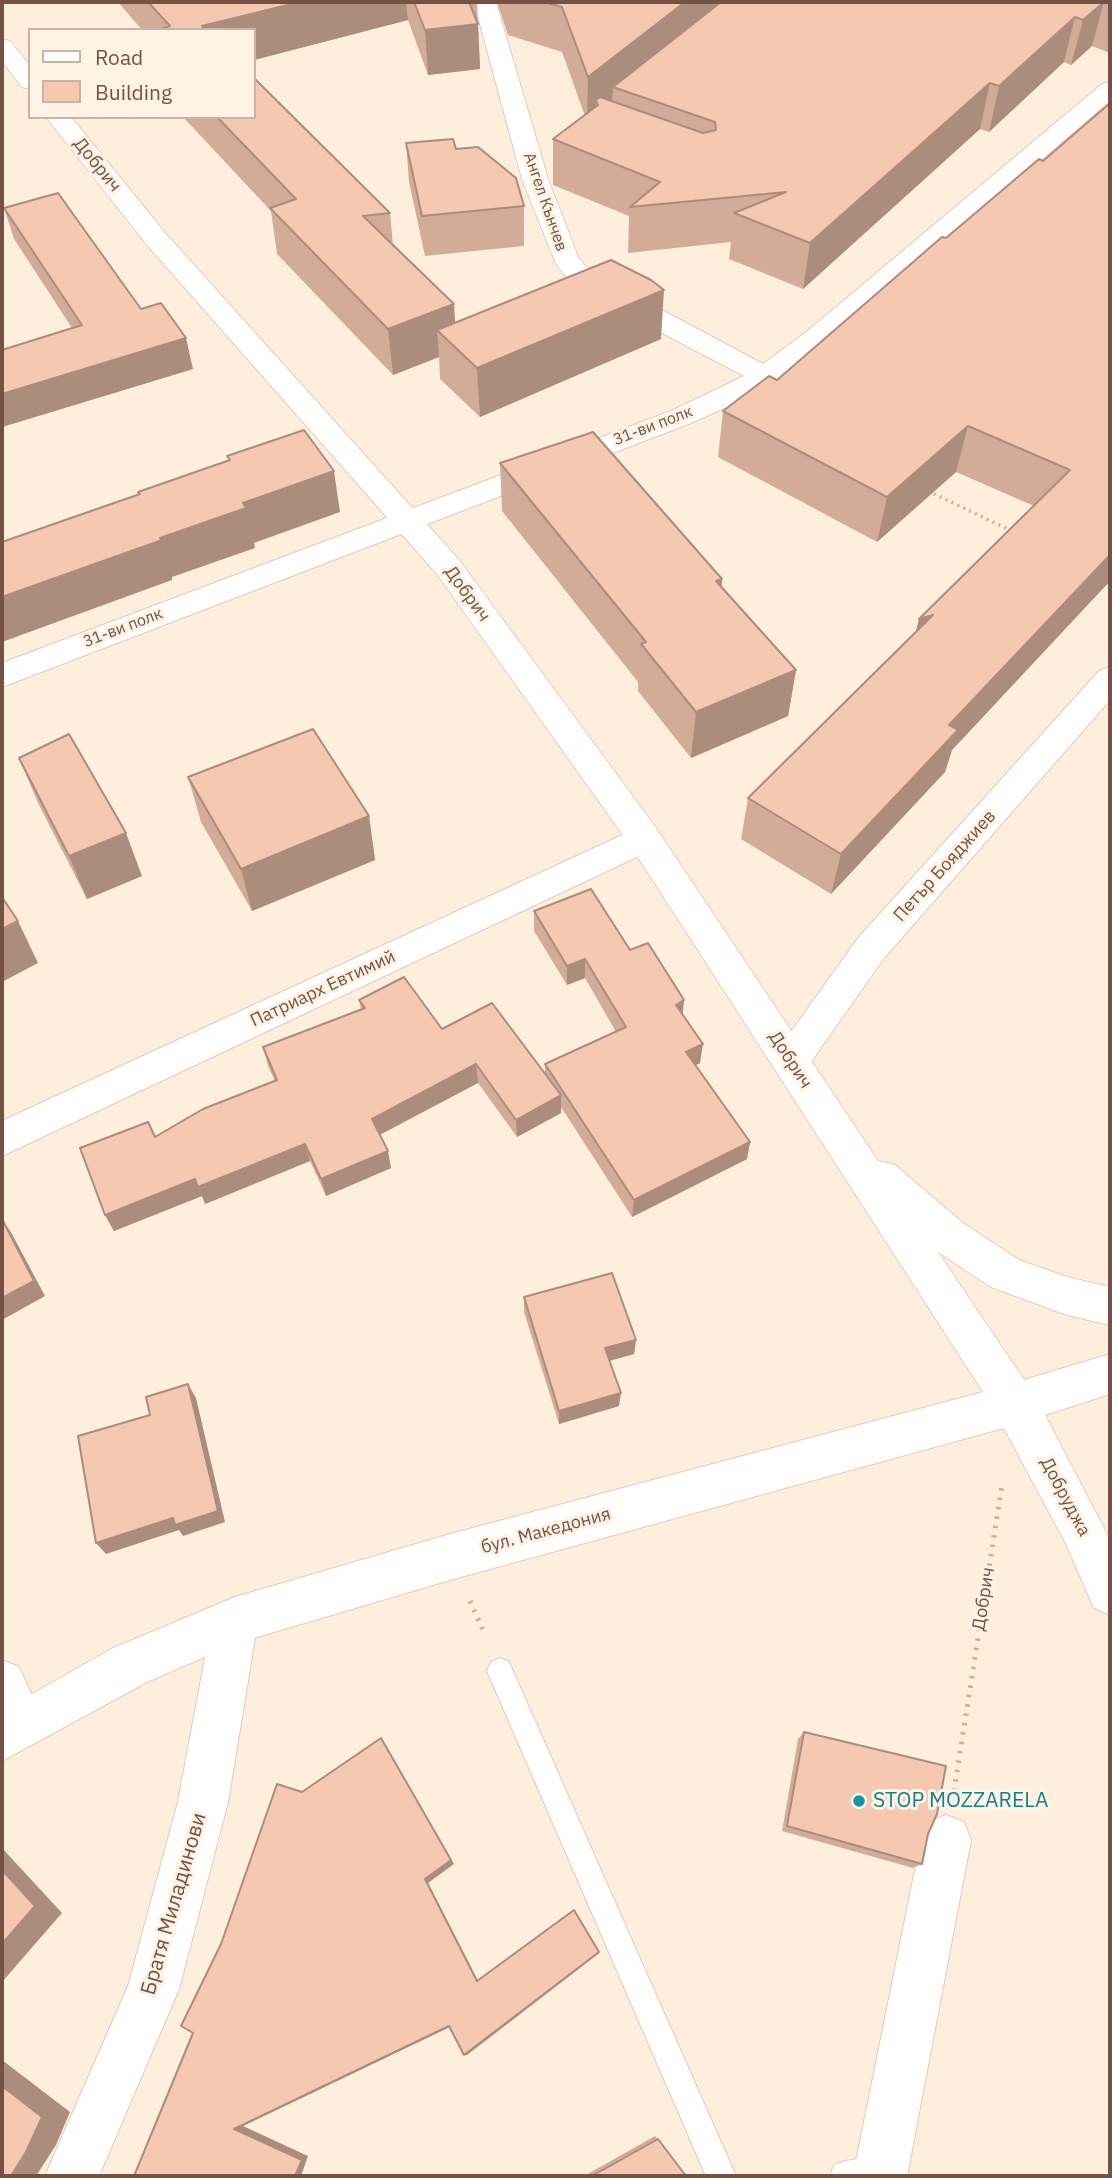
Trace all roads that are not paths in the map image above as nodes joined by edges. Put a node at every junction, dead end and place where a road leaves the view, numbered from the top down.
1 (485, 2) edge
2 (2, 46) edge
3 (28, 79) edge
4 (1110, 89) edge
5 (60, 119) edge
6 (765, 376) junction
7 (406, 519) junction
8 (2, 675) edge
9 (1110, 679) edge
10 (644, 838) junction
11 (791, 1061) junction
12 (2, 1139) edge
13 (847, 1148) junction
14 (1110, 1306) edge
15 (1110, 1374) edge
16 (1015, 1404) junction
17 (1110, 1592) edge
18 (235, 1620) junction
19 (500, 1671) road end
20 (8, 1715) edge
21 (946, 1840) road end
22 (869, 2175) edge
23 (72, 2176) edge
24 (721, 2176) edge

1 - 6 street, Ангел Кънчев
2 - 3 street
4 - 6 street, 31-ви полк
5 - 7 street, Добрич
6 - 7 street, 31-ви полк
7 - 8 street, 31-ви полк
7 - 10 street, Добрич
9 - 11 street, Петър Бояджиев
10 - 11 street, Добрич
10 - 12 street, Патриарх Евтимий
11 - 13 street, Добрич
13 - 14 street
13 - 16 street, Добрич
15 - 16 street, бул. Македония
16 - 17 street, Добруджа
16 - 18 street, бул. Македония
18 - 20 street, бул. Македония
18 - 23 street, Братя Миладинови
19 - 24 lane
21 - 22 street

